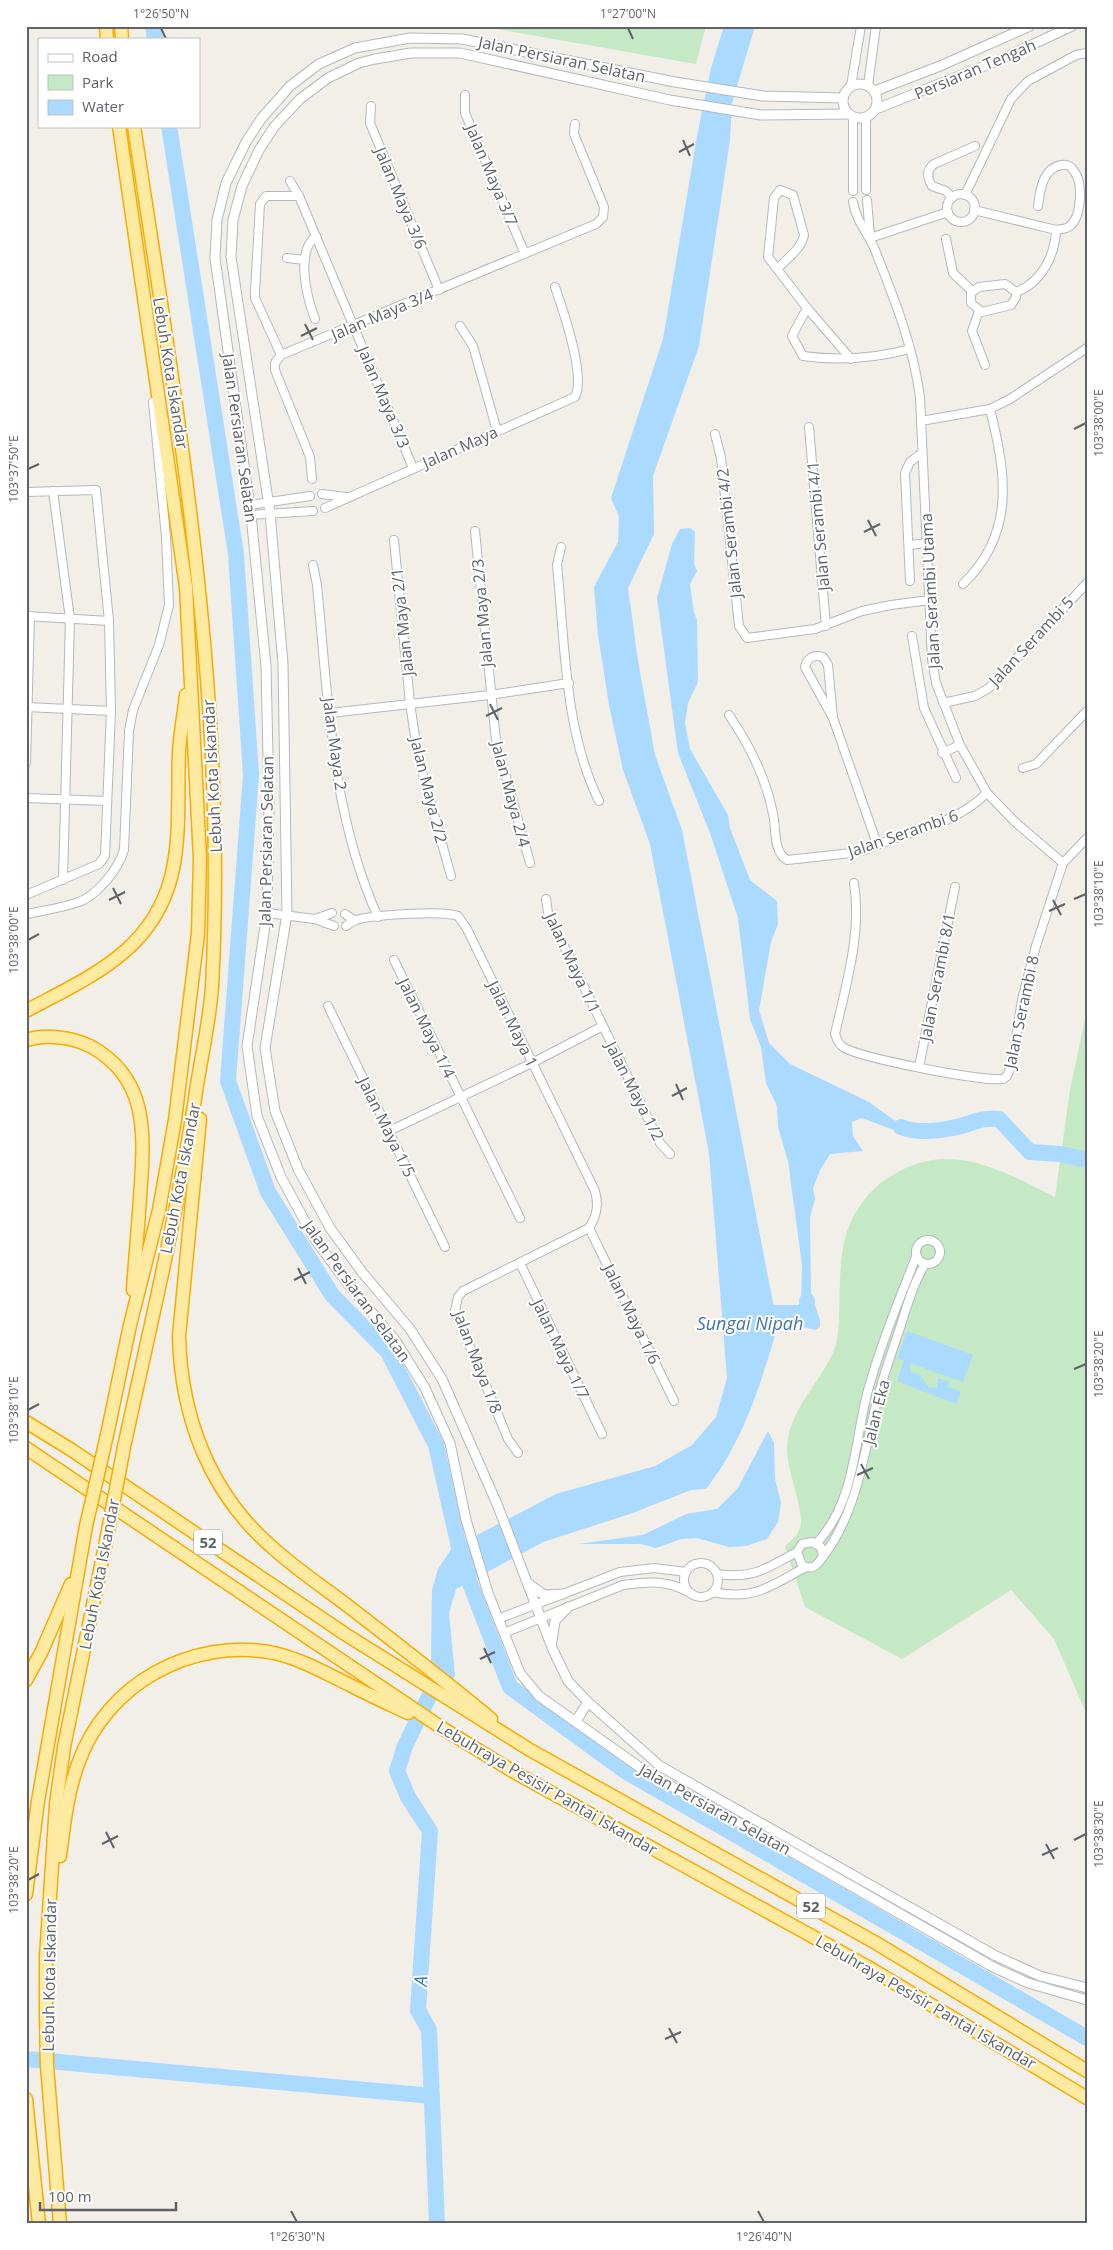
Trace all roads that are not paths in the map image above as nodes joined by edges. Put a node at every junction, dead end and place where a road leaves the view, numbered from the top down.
1 (861, 26) edge
2 (876, 26) edge
3 (1030, 26) edge
4 (1072, 26) edge
5 (1087, 53) edge
6 (851, 86) junction
7 (871, 88) junction
8 (465, 95) dead end
9 (843, 98) junction
10 (371, 106) dead end
11 (876, 109) junction
12 (851, 116) junction
13 (866, 118) junction
14 (575, 124) dead end
15 (119, 128) edge
16 (134, 128) edge
17 (975, 146) dead end
18 (290, 180) dead end
19 (866, 190) dead end
20 (852, 191) dead end
21 (965, 195) junction
22 (299, 196) junction
23 (952, 198) junction
24 (867, 200) dead end
25 (853, 202) dead end
26 (1038, 206) dead end
27 (974, 210) junction
28 (948, 212) junction
29 (1056, 230) junction
30 (316, 236) junction
31 (870, 238) junction
32 (946, 239) dead end
33 (525, 254) junction
34 (287, 258) dead end
35 (305, 260) junction
36 (140, 265) junction
37 (778, 268) junction
38 (555, 287) dead end
39 (439, 290) junction
40 (972, 291) junction
41 (1016, 292) junction
42 (807, 308) junction
43 (979, 311) junction
44 (315, 319) dead end
45 (354, 326) junction
46 (460, 326) dead end
47 (1087, 348) edge
48 (910, 349) junction
49 (281, 355) junction
50 (851, 359) junction
51 (985, 365) dead end
52 (990, 409) junction
53 (921, 421) junction
54 (809, 427) dead end
55 (496, 430) junction
56 (715, 434) dead end
57 (922, 453) junction
58 (413, 468) junction
59 (312, 479) dead end
60 (53, 491) junction
61 (26, 492) edge
62 (322, 494) dead end
63 (310, 496) dead end
64 (346, 497) junction
65 (269, 503) junction
66 (250, 505) junction
67 (325, 508) dead end
68 (313, 511) dead end
69 (270, 513) junction
70 (251, 515) junction
71 (475, 531) dead end
72 (394, 540) dead end
73 (927, 542) junction
74 (909, 544) junction
75 (561, 547) dead end
76 (313, 565) dead end
77 (910, 582) dead end
78 (1087, 583) edge
79 (963, 584) dead end
80 (930, 600) junction
81 (28, 616) edge
82 (70, 619) junction
83 (109, 621) junction
84 (826, 626) junction
85 (912, 636) dead end
86 (191, 656) junction
87 (932, 658) junction
88 (916, 662) junction
89 (569, 683) junction
90 (490, 695) junction
91 (410, 703) junction
92 (943, 704) junction
93 (27, 707) edge
94 (68, 709) junction
95 (111, 711) junction
96 (1087, 712) edge
97 (330, 713) junction
98 (729, 715) dead end
99 (833, 718) junction
100 (960, 745) junction
101 (942, 753) junction
102 (26, 762) edge
103 (1023, 768) dead end
104 (956, 778) dead end
105 (987, 793) junction
106 (26, 798) edge
107 (65, 800) junction
108 (599, 801) dead end
109 (107, 802) junction
110 (1087, 838) edge
111 (877, 844) junction
112 (530, 863) dead end
113 (1063, 863) junction
114 (451, 876) dead end
115 (63, 880) junction
116 (854, 883) dead end
117 (955, 887) dead end
118 (26, 895) edge
119 (546, 899) dead end
120 (332, 913) dead end
121 (26, 914) edge
122 (267, 914) junction
123 (287, 914) junction
124 (345, 914) dead end
125 (378, 917) junction
126 (315, 919) junction
127 (354, 920) junction
128 (334, 926) dead end
129 (346, 926) dead end
130 (394, 960) dead end
131 (212, 990) junction
132 (328, 1006) dead end
133 (26, 1011) edge
134 (603, 1026) junction
135 (26, 1040) edge
136 (532, 1063) junction
137 (919, 1068) junction
138 (460, 1097) junction
139 (389, 1131) junction
140 (670, 1154) dead end
141 (520, 1218) dead end
142 (589, 1228) junction
143 (445, 1247) dead end
144 (916, 1257) junction
145 (520, 1264) junction
146 (925, 1264) junction
147 (130, 1325) junction
148 (674, 1401) dead end
149 (26, 1415) edge
150 (26, 1422) edge
151 (602, 1434) dead end
152 (26, 1448) edge
153 (70, 1449) junction
154 (518, 1453) dead end
155 (26, 1458) edge
156 (67, 1477) junction
157 (817, 1543) junction
158 (797, 1552) junction
159 (822, 1557) junction
160 (806, 1567) junction
161 (79, 1569) junction
162 (686, 1572) junction
163 (717, 1574) junction
164 (526, 1580) junction
165 (713, 1592) junction
166 (563, 1594) junction
167 (692, 1594) junction
168 (535, 1604) junction
169 (568, 1607) junction
170 (541, 1618) junction
171 (498, 1619) junction
172 (504, 1633) junction
173 (553, 1650) junction
174 (26, 1680) edge
175 (588, 1702) junction
176 (576, 1721) junction
177 (442, 1728) junction
178 (530, 1750) junction
179 (26, 1894) edge
180 (46, 1957) junction
181 (1087, 1988) edge
182 (1087, 2000) edge
183 (1087, 2071) edge
184 (1087, 2098) edge
185 (26, 2099) edge
186 (27, 2116) edge
187 (34, 2180) junction
188 (34, 2224) edge
189 (39, 2224) edge
190 (60, 2224) edge

1 - 6 street
2 - 7 street
3 - 7 street, Persiaran Tengah
4 - 11 street, Persiaran Tengah
5 - 21 street
6 - 7 street
6 - 9 street
7 - 11 street
8 - 33 street, Jalan Maya 3/7
9 - 12 street
9 - 66 street, Jalan Persiaran Selatan
10 - 39 street, Jalan Maya 3/6
11 - 13 street
12 - 13 street, Jalan Persiaran Selatan
12 - 20 street
12 - 65 street, Jalan Persiaran Selatan
13 - 19 street
14 - 33 street, Jalan Maya 3/4
15 - 36 highway, Lebuh Kota Iskandar
16 - 131 highway, Lebuh Kota Iskandar
17 - 23 street
18 - 22 street, Jalan Maya 3/3
21 - 23 street
21 - 27 street
22 - 30 street, Jalan Maya 3/3
22 - 49 street
23 - 28 street
24 - 31 street, Jalan Serambi Utama
25 - 31 street, Jalan Serambi Utama
26 - 29 street
27 - 28 street
27 - 29 street
28 - 31 street
29 - 41 street
30 - 35 street
30 - 45 street, Jalan Maya 3/3
31 - 48 street, Jalan Serambi Utama
32 - 40 street
33 - 39 street, Jalan Maya 3/4
34 - 35 street
35 - 44 street
36 - 86 highway, Lebuh Kota Iskandar
36 - 121 street
37 - 37 street
37 - 42 street
38 - 55 street, Jalan Maya
39 - 45 street, Jalan Maya 3/4
40 - 41 street
40 - 43 street
41 - 43 street
42 - 50 street
42 - 50 street
43 - 51 street
45 - 49 street, Jalan Maya 3/4
45 - 58 street, Jalan Maya 3/3
46 - 55 street
47 - 52 street
48 - 50 street
48 - 53 street, Jalan Serambi Utama
49 - 59 street
52 - 53 street
52 - 79 street
53 - 57 street, Jalan Serambi Utama
54 - 84 street, Jalan Serambi 4/1
55 - 58 street, Jalan Maya
56 - 84 street, Jalan Serambi 4/2
57 - 73 street, Jalan Serambi Utama
57 - 74 street, Jalan Serambi Utama
58 - 64 street, Jalan Maya
60 - 61 street
60 - 82 street
60 - 83 street
62 - 64 street
63 - 65 street
64 - 67 street, Jalan Maya
65 - 66 street
65 - 69 street, Jalan Persiaran Selatan
66 - 70 street, Jalan Persiaran Selatan
68 - 69 street
69 - 70 street
69 - 123 street, Jalan Persiaran Selatan
70 - 122 street, Jalan Persiaran Selatan
71 - 90 street, Jalan Maya 2/3
72 - 91 street, Jalan Maya 2/1
73 - 74 street
73 - 80 street, Jalan Serambi Utama
74 - 77 street, Jalan Serambi Utama
75 - 89 street
76 - 97 street, Jalan Maya 2
78 - 92 street, Jalan Serambi 5
80 - 84 street
80 - 87 street, Jalan Serambi Utama
81 - 82 street
81 - 93 street
82 - 83 street
82 - 94 street
83 - 95 street
85 - 88 street, Jalan Serambi Utama
86 - 133 highway
86 - 147 highway, Lebuh Kota Iskandar
87 - 88 street
87 - 92 street, Jalan Serambi Utama
88 - 101 street, Jalan Serambi Utama
89 - 90 street
89 - 108 street
90 - 91 street
90 - 112 street, Jalan Maya 2/4
91 - 97 street
91 - 114 street, Jalan Maya 2/2
92 - 100 street, Jalan Serambi Utama
93 - 94 street
93 - 102 street
94 - 95 street
94 - 107 street
95 - 109 street
96 - 103 street
97 - 125 street, Jalan Maya 2
98 - 111 street, Jalan Serambi 6
99 - 99 street
99 - 111 street
100 - 101 street
100 - 105 street, Jalan Serambi Utama
101 - 104 street, Jalan Serambi Utama
105 - 111 street, Jalan Serambi 6
105 - 113 street, Jalan Serambi Utama
106 - 107 street
107 - 109 street
107 - 115 street
109 - 115 street
110 - 113 street
113 - 137 street, Jalan Serambi 8
115 - 118 street
116 - 137 street, Jalan Serambi 8
117 - 137 street, Jalan Serambi 8/1
119 - 134 street, Jalan Maya 1/1
120 - 126 street
122 - 123 street
122 - 171 street, Jalan Persiaran Selatan
123 - 126 street
123 - 164 street, Jalan Persiaran Selatan
124 - 127 street
125 - 127 street, Jalan Maya 1
125 - 136 street, Jalan Maya 1
126 - 128 street
127 - 129 street, Jalan Maya 1
130 - 138 street, Jalan Maya 1/4
131 - 178 highway
131 - 180 highway, Lebuh Kota Iskandar, bridge
132 - 139 street, Jalan Maya 1/5
134 - 136 street
134 - 140 street, Jalan Maya 1/2
135 - 147 highway
136 - 138 street
136 - 142 street, Jalan Maya 1
138 - 139 street
138 - 141 street, Jalan Maya 1/4
139 - 143 street, Jalan Maya 1/5
142 - 145 street, Jalan Maya 1/8
142 - 148 street, Jalan Maya 1/6
144 - 146 street
144 - 146 street, Jalan Eka
144 - 157 street, Jalan Eka
145 - 151 street, Jalan Maya 1/7
145 - 154 street, Jalan Maya 1/8
146 - 159 street, Jalan Eka
147 - 161 highway, Lebuh Kota Iskandar, bridge
149 - 153 highway
150 - 153 highway, Lebuhraya Pesisir Pantai Iskandar / 52
152 - 156 highway, Lebuhraya Pesisir Pantai Iskandar / 52
153 - 178 highway, Lebuhraya Pesisir Pantai Iskandar / 52
155 - 156 highway
156 - 177 highway, Lebuhraya Pesisir Pantai Iskandar / 52
157 - 158 street
157 - 159 street
158 - 160 street
158 - 163 street
159 - 160 street, Jalan Eka
160 - 165 street, Jalan Eka
161 - 174 highway
161 - 179 highway, Lebuh Kota Iskandar
162 - 163 street
162 - 166 street
162 - 167 street
163 - 165 street
164 - 166 street
164 - 168 street, Jalan Persiaran Selatan
165 - 167 street, Jalan Eka
166 - 168 street
167 - 169 street
168 - 170 street, Jalan Persiaran Selatan
168 - 171 street
169 - 170 street
169 - 173 street
170 - 172 street
170 - 173 street, Jalan Persiaran Selatan
171 - 172 street, Jalan Persiaran Selatan
172 - 176 street, Jalan Persiaran Selatan
173 - 175 street, Jalan Persiaran Selatan
175 - 176 street
175 - 181 street, Jalan Persiaran Selatan
176 - 182 street, Jalan Persiaran Selatan
177 - 180 highway
177 - 184 highway, Lebuhraya Pesisir Pantai Iskandar / 52
178 - 183 highway, Lebuhraya Pesisir Pantai Iskandar / 52
180 - 190 highway, Lebuh Kota Iskandar
185 - 186 highway
186 - 187 highway
187 - 188 street
187 - 189 highway

